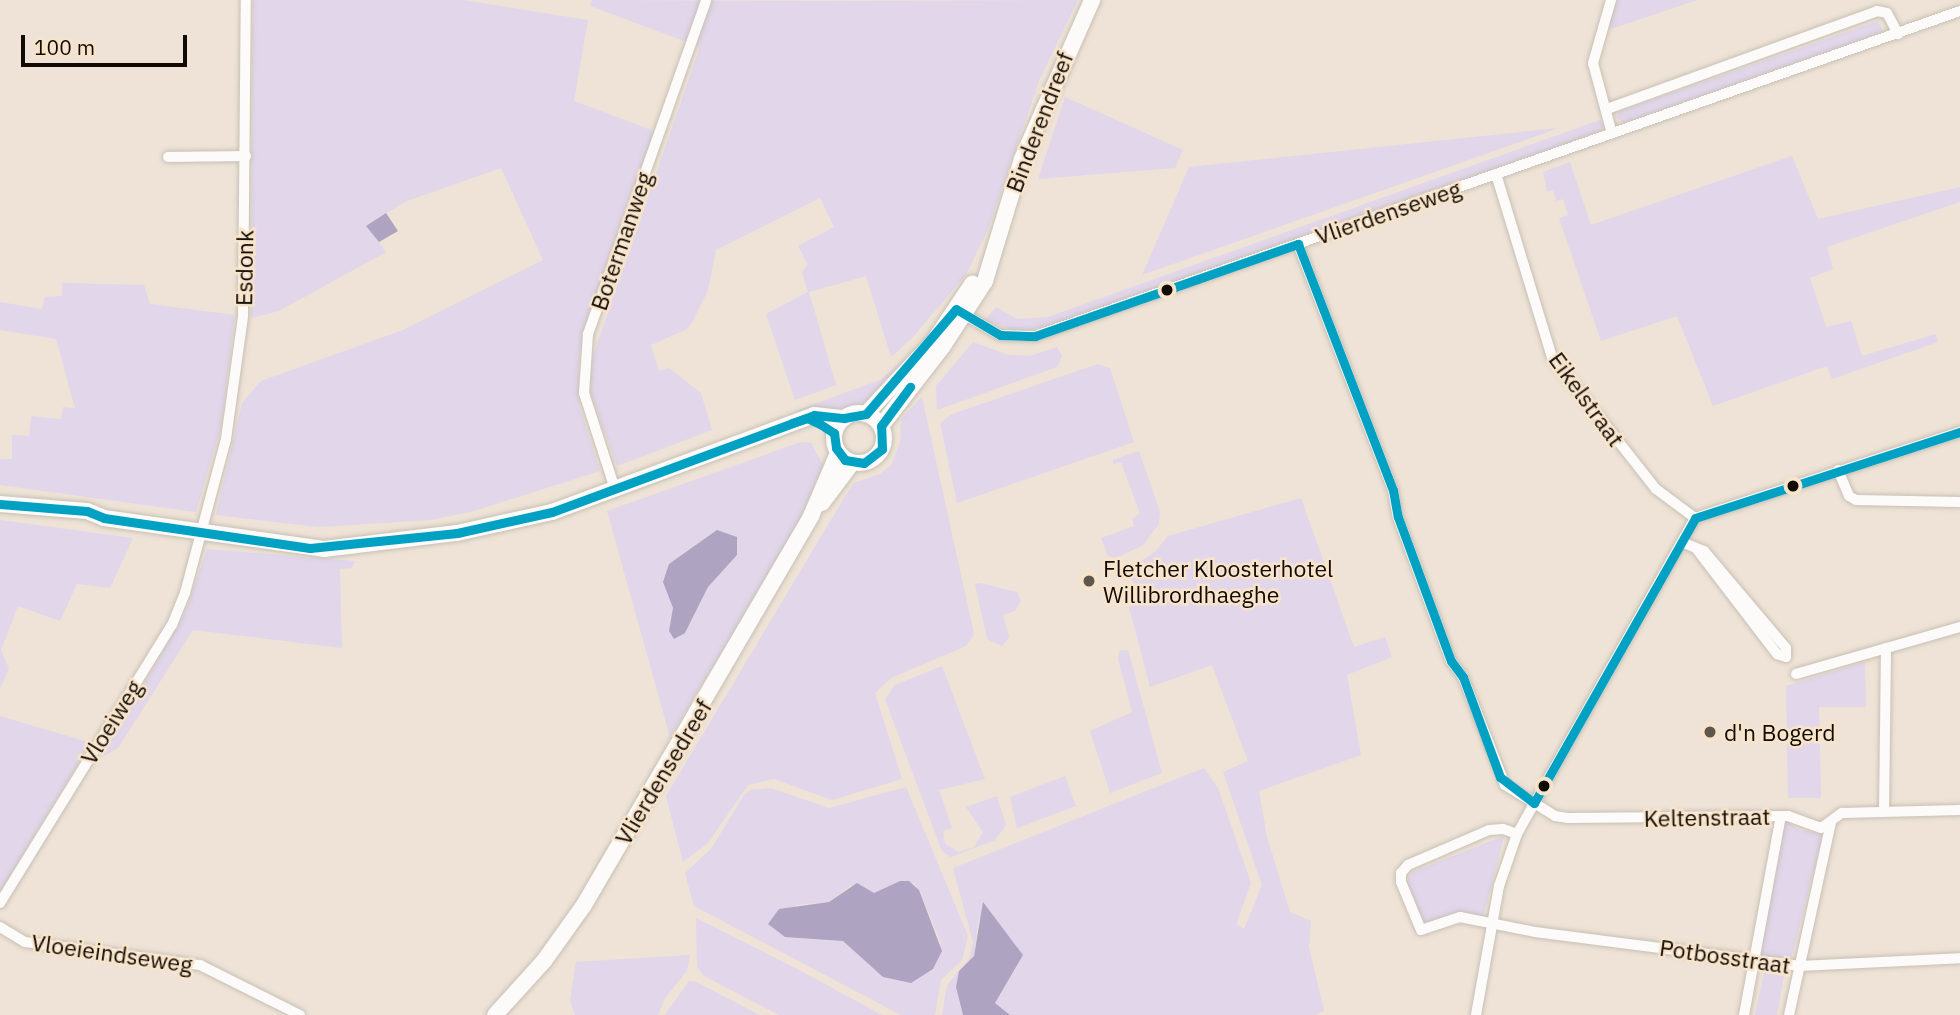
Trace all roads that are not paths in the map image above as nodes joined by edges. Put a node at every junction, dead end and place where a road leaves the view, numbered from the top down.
1 (246, 0) edge
2 (706, 0) edge
3 (1092, 0) edge
4 (1611, 0) edge
5 (1960, 11) edge
6 (1898, 34) junction
7 (1607, 109) junction
8 (1612, 134) junction
9 (246, 156) junction
10 (168, 157) dead end
11 (1496, 174) junction
12 (1298, 244) junction
13 (961, 312) junction
14 (866, 414) junction
15 (807, 418) junction
16 (844, 418) junction
17 (881, 426) junction
18 (1960, 432) edge
19 (834, 433) junction
20 (838, 453) junction
21 (852, 463) junction
22 (1838, 470) junction
23 (614, 486) junction
24 (1960, 502) edge
25 (0, 504) edge
26 (811, 516) junction
27 (1695, 518) junction
28 (200, 532) junction
29 (1684, 542) junction
30 (1696, 548) junction
31 (1960, 627) edge
32 (1886, 648) junction
33 (1797, 674) dead end
34 (1534, 803) junction
35 (1960, 810) edge
36 (1884, 812) junction
37 (1781, 816) junction
38 (1831, 823) junction
39 (1517, 834) junction
40 (0, 903) edge
41 (1493, 922) junction
42 (0, 927) edge
43 (1960, 958) edge
44 (1755, 961) junction
45 (1799, 966) junction
46 (300, 1015) edge
47 (495, 1015) edge
48 (1476, 1015) edge
49 (1744, 1015) edge
50 (1789, 1015) edge

1 - 9 street, Esdonk
2 - 23 street, Botermanweg
3 - 13 main road, Binderendreef
4 - 7 street
5 - 6 street, Vlierdenseweg
6 - 7 street
6 - 8 street, Vlierdenseweg
7 - 8 street
8 - 11 street, Vlierdenseweg
9 - 10 street
9 - 28 street, Esdonk
11 - 12 street, Vlierdenseweg
11 - 27 street, Eikelstraat
12 - 13 street, Vlierdenseweg
12 - 34 street, Keltenstraat
13 - 14 main road
13 - 17 main road
14 - 16 main road
14 - 17 main road
15 - 16 main road
15 - 19 main road
15 - 23 main road
16 - 19 main road
17 - 21 main road
18 - 22 street
19 - 20 main road
20 - 21 main road
20 - 26 main road, Vlierdensedreef
21 - 26 main road, Vlierdensedreef
22 - 24 street
22 - 27 street
23 - 28 main road
25 - 28 main road
26 - 47 main road, Vlierdensedreef
27 - 29 street
28 - 40 street, Vloeiweg
29 - 30 street
29 - 34 street
30 - 30 street
31 - 32 street
32 - 33 street
32 - 36 street
34 - 37 street, Keltenstraat
34 - 39 street
35 - 36 street, Keltenstraat
36 - 38 street, Keltenstraat
37 - 38 street, Keltenstraat
37 - 44 street
38 - 45 street
39 - 41 street
39 - 41 street, Potbosstraat
41 - 44 street, Potbosstraat
41 - 48 street
42 - 46 street, Vloeieindseweg
43 - 45 street, Potbosstraat
44 - 45 street, Potbosstraat
44 - 49 street
45 - 50 street

